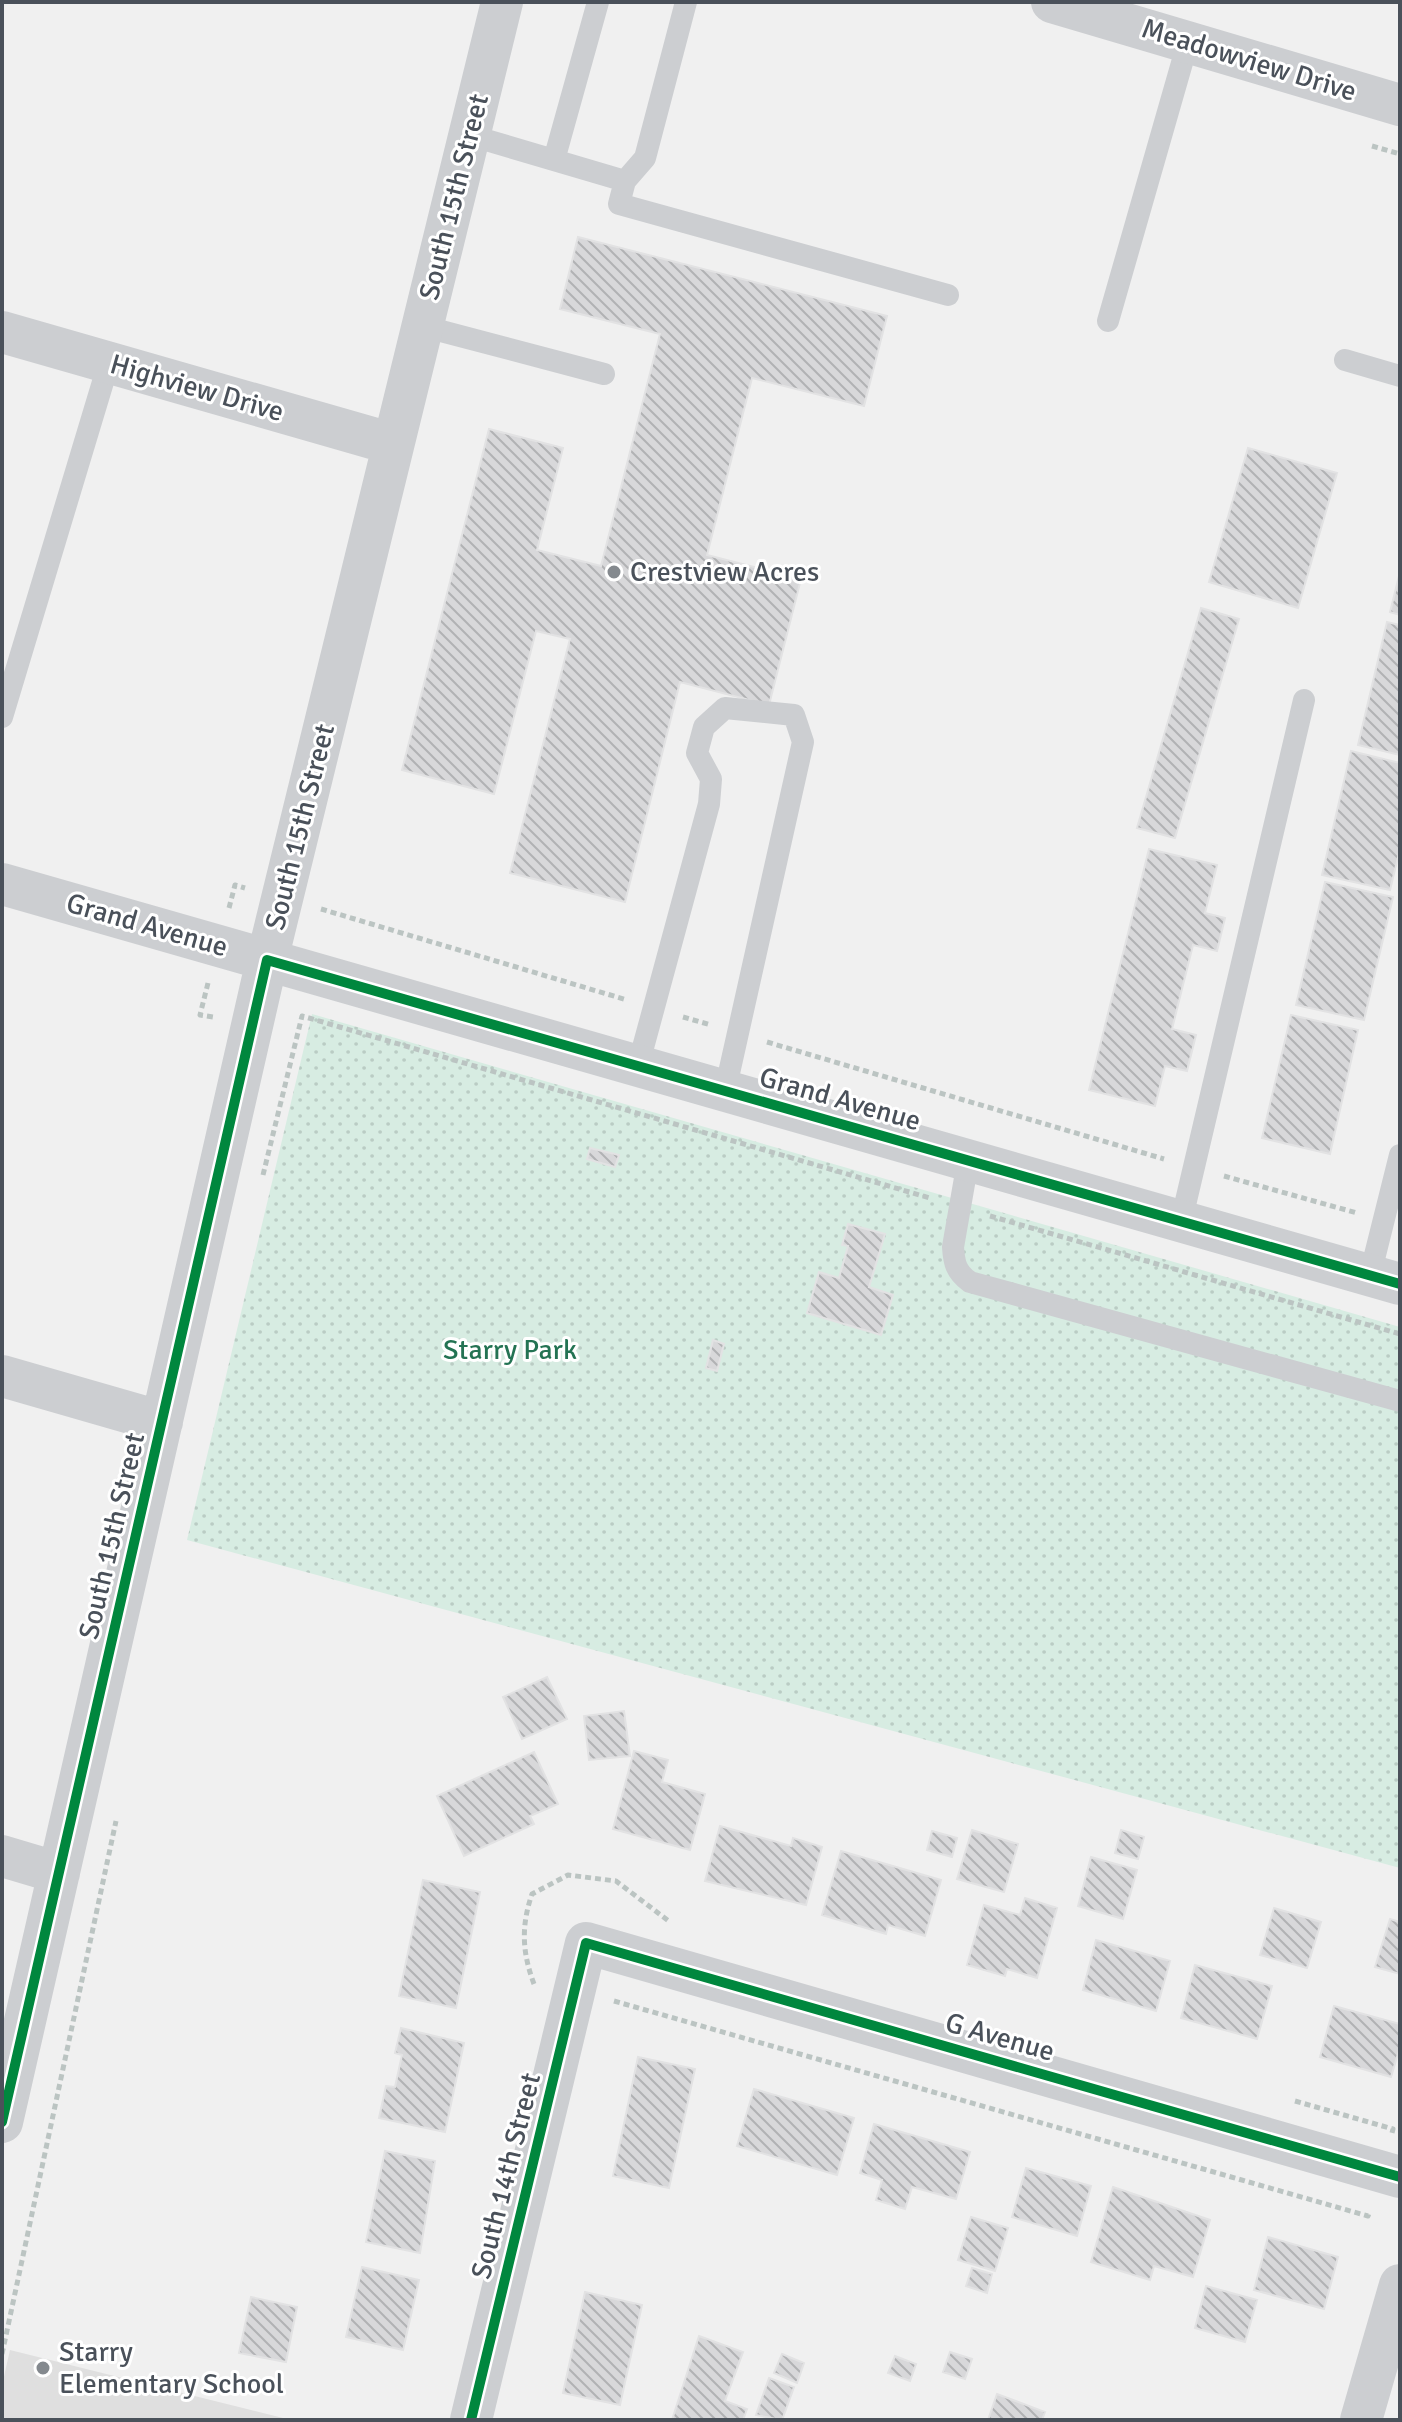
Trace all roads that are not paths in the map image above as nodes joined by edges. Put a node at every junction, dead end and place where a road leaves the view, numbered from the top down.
1 (502, 2) edge
2 (598, 2) edge
3 (686, 2) edge
4 (1052, 2) edge
5 (1188, 42) junction
6 (1400, 105) edge
7 (469, 135) junction
8 (554, 160) junction
9 (625, 181) junction
10 (948, 295) dead end
11 (1108, 321) dead end
12 (422, 326) junction
13 (2, 332) edge
14 (1345, 360) dead end
15 (109, 362) junction
16 (604, 374) dead end
17 (1400, 376) edge
18 (393, 444) junction
19 (1304, 700) dead end
20 (2, 717) edge
21 (2, 884) edge
22 (267, 960) junction
23 (638, 1066) junction
24 (725, 1091) junction
25 (1400, 1155) edge
26 (968, 1161) junction
27 (1181, 1222) junction
28 (1385, 1280) edge
29 (2, 1376) edge
30 (1400, 1401) edge
31 (162, 1422) junction
32 (2, 1856) edge
33 (59, 1873) junction
34 (586, 1943) joint
35 (2, 2122) edge
36 (1388, 2171) edge
37 (1400, 2285) edge
38 (471, 2420) edge
39 (1361, 2420) edge

1 - 7 street, South 15th Street
2 - 8 lane
3 - 9 lane
4 - 5 street, Meadowview Drive
5 - 6 street, Meadowview Drive
5 - 11 lane
7 - 8 lane
7 - 12 street, South 15th Street
8 - 9 lane
9 - 10 lane
12 - 16 lane
12 - 18 street, South 15th Street
13 - 15 street, Highview Drive
14 - 17 lane
15 - 18 street, Highview Drive
15 - 20 lane
18 - 22 street, South 15th Street
19 - 27 lane
21 - 22 street, Grand Avenue
22 - 23 street, Grand Avenue
22 - 31 street, South 15th Street
23 - 24 street, Grand Avenue
23 - 24 lane
24 - 26 street, Grand Avenue
25 - 28 lane
26 - 27 street, Grand Avenue
26 - 30 lane
27 - 28 street, Grand Avenue
29 - 31 street
31 - 33 street, South 15th Street
32 - 33 street
33 - 35 street, South 15th Street
34 - 36 street, G Avenue
34 - 38 street, South 14th Street
37 - 39 street

